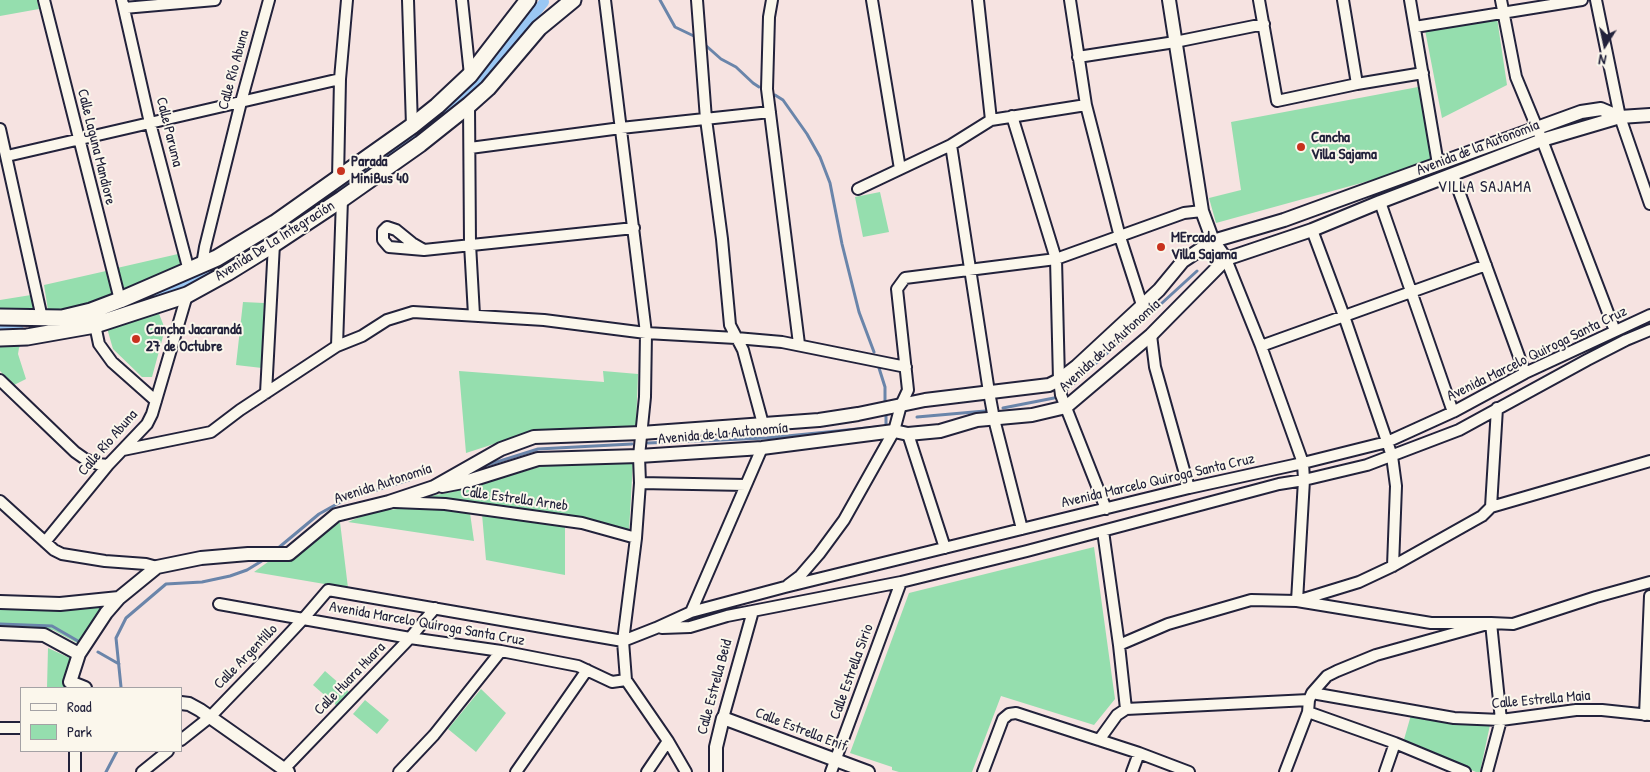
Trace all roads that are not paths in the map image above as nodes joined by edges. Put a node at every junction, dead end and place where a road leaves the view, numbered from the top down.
1 (44, 0) edge
2 (215, 0) edge
3 (269, 0) edge
4 (347, 0) edge
5 (408, 0) edge
6 (462, 0) edge
7 (528, 0) edge
8 (605, 0) edge
9 (697, 0) edge
10 (772, 0) edge
11 (872, 0) edge
12 (978, 0) edge
13 (1070, 0) edge
14 (1169, 0) edge
15 (1259, 0) edge
16 (1342, 0) edge
17 (1410, 0) edge
18 (1502, 0) edge
19 (1582, 0) edge
20 (1596, 0) edge
21 (566, 2) edge
22 (123, 4) edge
23 (1504, 13) junction
24 (1264, 24) junction
25 (1415, 27) junction
26 (1175, 42) junction
27 (1078, 57) junction
28 (1423, 73) junction
29 (470, 75) junction
30 (340, 79) junction
31 (1357, 84) junction
32 (241, 102) junction
33 (1086, 105) junction
34 (469, 106) junction
35 (770, 112) junction
36 (1650, 115) edge
37 (1012, 116) junction
38 (1620, 117) junction
39 (706, 119) junction
40 (991, 120) junction
41 (150, 123) junction
42 (412, 126) junction
43 (621, 128) junction
44 (0, 129) edge
45 (1540, 135) junction
46 (79, 139) junction
47 (951, 145) junction
48 (470, 148) junction
49 (4, 151) edge
50 (1438, 164) junction
51 (900, 169) junction
52 (1453, 175) junction
53 (338, 179) junction
54 (858, 189) dead end
55 (342, 199) junction
56 (1380, 202) junction
57 (1650, 204) edge
58 (1202, 211) junction
59 (634, 228) junction
60 (1312, 230) junction
61 (1120, 237) junction
62 (1213, 241) junction
63 (274, 244) junction
64 (470, 244) junction
65 (424, 250) dead end
66 (1056, 258) junction
67 (1226, 259) junction
68 (1486, 265) junction
69 (196, 268) junction
70 (970, 269) junction
71 (1412, 292) junction
72 (187, 295) junction
73 (120, 300) junction
74 (1142, 305) junction
75 (474, 315) junction
76 (1650, 315) edge
77 (1344, 316) junction
78 (0, 317) edge
79 (42, 318) junction
80 (95, 325) junction
81 (1650, 330) edge
82 (1615, 331) junction
83 (646, 333) junction
84 (1151, 335) junction
85 (0, 338) edge
86 (736, 338) junction
87 (799, 344) junction
88 (337, 346) junction
89 (1261, 346) junction
90 (906, 367) junction
91 (1525, 373) junction
92 (0, 380) edge
93 (1059, 380) junction
94 (989, 392) junction
95 (266, 393) junction
96 (156, 401) junction
97 (901, 405) junction
98 (1066, 407) junction
99 (1498, 408) junction
100 (1453, 412) junction
101 (994, 419) junction
102 (763, 424) junction
103 (894, 431) junction
104 (641, 433) junction
105 (908, 434) junction
106 (1387, 442) junction
107 (762, 448) junction
108 (123, 450) junction
109 (639, 456) junction
110 (1392, 456) junction
111 (1650, 462) edge
112 (1303, 463) junction
113 (108, 465) junction
114 (1304, 480) junction
115 (640, 483) junction
116 (746, 485) junction
117 (434, 487) junction
118 (1189, 488) junction
119 (0, 500) edge
120 (389, 502) junction
121 (1491, 507) junction
122 (1106, 509) junction
123 (1022, 529) junction
124 (1103, 531) junction
125 (636, 538) junction
126 (46, 542) junction
127 (945, 548) junction
128 (1393, 566) junction
129 (156, 567) junction
130 (901, 582) junction
131 (1650, 582) edge
132 (785, 587) junction
133 (328, 590) joint
134 (1650, 596) edge
135 (119, 598) junction
136 (1297, 601) junction
137 (0, 602) edge
138 (219, 604) dead end
139 (435, 608) junction
140 (753, 611) junction
141 (691, 612) junction
142 (304, 618) junction
143 (1491, 623) junction
144 (656, 628) junction
145 (0, 633) edge
146 (410, 638) junction
147 (623, 641) junction
148 (1119, 645) junction
149 (501, 651) junction
150 (79, 654) junction
151 (587, 670) junction
152 (626, 680) junction
153 (70, 685) edge
154 (1311, 696) junction
155 (182, 703) edge
156 (1126, 709) junction
157 (1308, 712) junction
158 (1647, 715) edge
159 (210, 717) junction
160 (723, 718) junction
161 (1501, 720) junction
162 (0, 728) edge
163 (20, 728) edge
164 (182, 739) edge
165 (1100, 740) junction
166 (668, 742) junction
167 (1395, 744) junction
168 (75, 752) edge
169 (167, 752) edge
170 (1139, 753) junction
171 (833, 766) edge
172 (286, 771) edge
173 (75, 772) edge
174 (142, 772) edge
175 (399, 772) edge
176 (516, 772) edge
177 (647, 772) edge
178 (686, 772) edge
179 (716, 772) edge
180 (868, 772) edge
181 (983, 772) edge
182 (1132, 772) edge
183 (1189, 772) edge
184 (1285, 772) edge
185 (1386, 772) edge
186 (1466, 772) edge
187 (1487, 772) edge

1 - 46 street, Calle Laguna Mandiore
2 - 22 street
3 - 32 street, Calle Río Abuna
4 - 30 street
5 - 42 street
6 - 29 street
7 - 29 main road, Avenida De La Integración
8 - 43 street
9 - 39 street
10 - 35 street
11 - 51 street
12 - 40 street
13 - 27 street
14 - 26 street
15 - 24 street
16 - 31 street
17 - 25 street
18 - 23 street
19 - 23 street
20 - 38 street
21 - 34 main road, Avenida De La Integración
22 - 41 street, Calle Paruma
23 - 25 street
23 - 45 street
24 - 26 street
24 - 31 street
25 - 28 street
26 - 27 street
26 - 58 street
27 - 33 street
28 - 31 street
28 - 50 street
29 - 42 main road, Avenida De La Integración
30 - 32 street
30 - 53 street
32 - 41 street
32 - 69 street, Calle Río Abuna
33 - 37 street
33 - 61 street
34 - 48 street
34 - 55 main road, Avenida De La Integración
35 - 39 street
35 - 87 street
36 - 38 street, Avenida de la Autonomía
37 - 40 street
37 - 66 street
38 - 45 street, Avenida de la Autonomía
38 - 57 street
39 - 43 street
39 - 86 street
40 - 47 street
41 - 46 street
41 - 69 street, Calle Paruma
42 - 53 main road, Avenida De La Integración
43 - 48 street
43 - 59 street
44 - 49 street
45 - 50 street, Avenida de la Autonomía
45 - 52 street, Avenida de la Autonomía
45 - 82 street
46 - 49 street
46 - 73 street, Calle Laguna Mandiore
47 - 51 street
47 - 70 street
48 - 64 street
49 - 79 street
50 - 62 street, Avenida de la Autonomía
51 - 54 street
52 - 56 street, Avenida de la Autonomía
52 - 68 street
53 - 69 main road, Avenida De La Integración
55 - 63 main road, Avenida De La Integración
55 - 88 street
56 - 60 street, Avenida de la Autonomía
56 - 71 street
58 - 61 street
58 - 62 street
59 - 64 street
59 - 83 street
60 - 67 street, Avenida de la Autonomía
60 - 77 street
61 - 66 street
61 - 74 street
62 - 67 street
62 - 74 street, Avenida de la Autonomía
63 - 72 main road, Avenida De La Integración
63 - 95 street
64 - 65 street
64 - 75 street
66 - 70 street
66 - 93 street
67 - 84 street, Avenida de la Autonomía
67 - 89 street
68 - 71 street
68 - 91 street
69 - 73 main road, Avenida De La Integración
70 - 90 street
70 - 94 street
71 - 77 street
71 - 100 street
72 - 80 main road, Avenida De La Integración
72 - 96 street, Calle Río Abuna
73 - 79 main road, Avenida De La Integración
74 - 93 street, Avenida de la Autonomía
75 - 83 street
75 - 88 street
76 - 82 street, Avenida Marcelo Quiroga Santa Cruz
77 - 89 street
77 - 106 street
78 - 79 main road, Avenida De La Integración
80 - 85 main road, Avenida De La Integración
80 - 96 street
81 - 99 street, Avenida Marcelo Quiroga Santa Cruz
82 - 91 street, Avenida Marcelo Quiroga Santa Cruz
83 - 86 street
83 - 104 street
84 - 98 street, Avenida de la Autonomía
84 - 118 street
86 - 87 street
86 - 102 street
87 - 90 street
88 - 95 street
89 - 112 street
90 - 97 street
91 - 100 street, Avenida Marcelo Quiroga Santa Cruz
92 - 113 street
93 - 94 street, Avenida de la Autonomía
93 - 98 street
94 - 97 street, Avenida de la Autonomía
94 - 101 street
95 - 108 street
96 - 108 street, Calle Río Abuna
97 - 102 street, Avenida de la Autonomía
97 - 103 street
98 - 101 street, Avenida de la Autonomía
98 - 122 street
99 - 110 street, Avenida Marcelo Quiroga Santa Cruz
99 - 121 street
100 - 106 street, Avenida Marcelo Quiroga Santa Cruz
101 - 105 street, Avenida de la Autonomía
101 - 123 street
102 - 104 street, Avenida de la Autonomía
103 - 105 street, Avenida de la Autonomía
103 - 107 street, Avenida de la Autonomía
103 - 132 street
104 - 109 street
104 - 117 street, Avenida Autonomía
105 - 127 street
106 - 110 street
106 - 112 street, Avenida Marcelo Quiroga Santa Cruz
107 - 109 street, Avenida de la Autonomía
107 - 116 street
108 - 113 street, Calle Río Abuna
109 - 115 street
109 - 117 street, Avenida de la Autonomía
110 - 114 street, Avenida Marcelo Quiroga Santa Cruz
110 - 128 street
111 - 121 street
112 - 114 street
112 - 118 street, Avenida Marcelo Quiroga Santa Cruz
113 - 126 street, Calle Río Abuna
114 - 124 street, Avenida Marcelo Quiroga Santa Cruz
114 - 136 street
115 - 116 street
115 - 125 street
116 - 141 street
117 - 120 street, Avenida Autonomía
118 - 122 street, Avenida Marcelo Quiroga Santa Cruz
119 - 126 street
120 - 125 street, Calle Estrella Arneb
120 - 129 street, Avenida Autonomía
121 - 128 street
122 - 123 street, Avenida Marcelo Quiroga Santa Cruz
123 - 127 street, Avenida Marcelo Quiroga Santa Cruz
124 - 130 street, Avenida Marcelo Quiroga Santa Cruz
124 - 148 street
125 - 147 street
126 - 129 street
127 - 132 street, Avenida Marcelo Quiroga Santa Cruz
128 - 136 street
129 - 135 street, Avenida Autonomía
130 - 140 street, Avenida Marcelo Quiroga Santa Cruz
130 - 171 street, Calle Estrella Sirio
131 - 143 street
132 - 141 street, Avenida Marcelo Quiroga Santa Cruz
133 - 139 street, Avenida Marcelo Quiroga Santa Cruz
133 - 142 street, Calle Argentillo
134 - 158 street
135 - 137 street
135 - 150 street, Avenida Autonomía
136 - 143 street
136 - 148 street
138 - 142 street, Avenida Marcelo Quiroga Santa Cruz
139 - 146 street, Calle Huara Huara
139 - 147 street, Avenida Marcelo Quiroga Santa Cruz
140 - 144 street, Avenida Marcelo Quiroga Santa Cruz
140 - 160 street, Calle Estrella Beid
141 - 144 street, Avenida Marcelo Quiroga Santa Cruz
142 - 146 street, Avenida Marcelo Quiroga Santa Cruz
142 - 159 street, Calle Argentillo
143 - 154 street
143 - 161 street
144 - 147 street, Avenida Marcelo Quiroga Santa Cruz
145 - 150 street
146 - 149 street, Avenida Marcelo Quiroga Santa Cruz
146 - 172 street, Calle Huara Huara
147 - 152 street
148 - 156 street
149 - 151 street, Avenida Marcelo Quiroga Santa Cruz
149 - 175 street
150 - 153 street, Avenida Autonomía
151 - 152 street, Avenida Marcelo Quiroga Santa Cruz
151 - 176 street
152 - 166 street
154 - 156 street, Calle Estrella Maia
154 - 157 street
154 - 161 street, Calle Estrella Maia
155 - 159 street
156 - 165 street
157 - 167 street
157 - 184 street
158 - 161 street, Calle Estrella Maia
159 - 164 street, Calle Argentillo
159 - 172 street
160 - 171 street, Calle Estrella Enif
160 - 179 street, Calle Estrella Beid
161 - 187 street
162 - 163 street
165 - 170 street
165 - 181 street
166 - 177 street
166 - 178 street
167 - 185 street
167 - 186 street
168 - 173 street
169 - 174 street
170 - 182 street
170 - 183 street
171 - 180 street, Calle Estrella Enif

